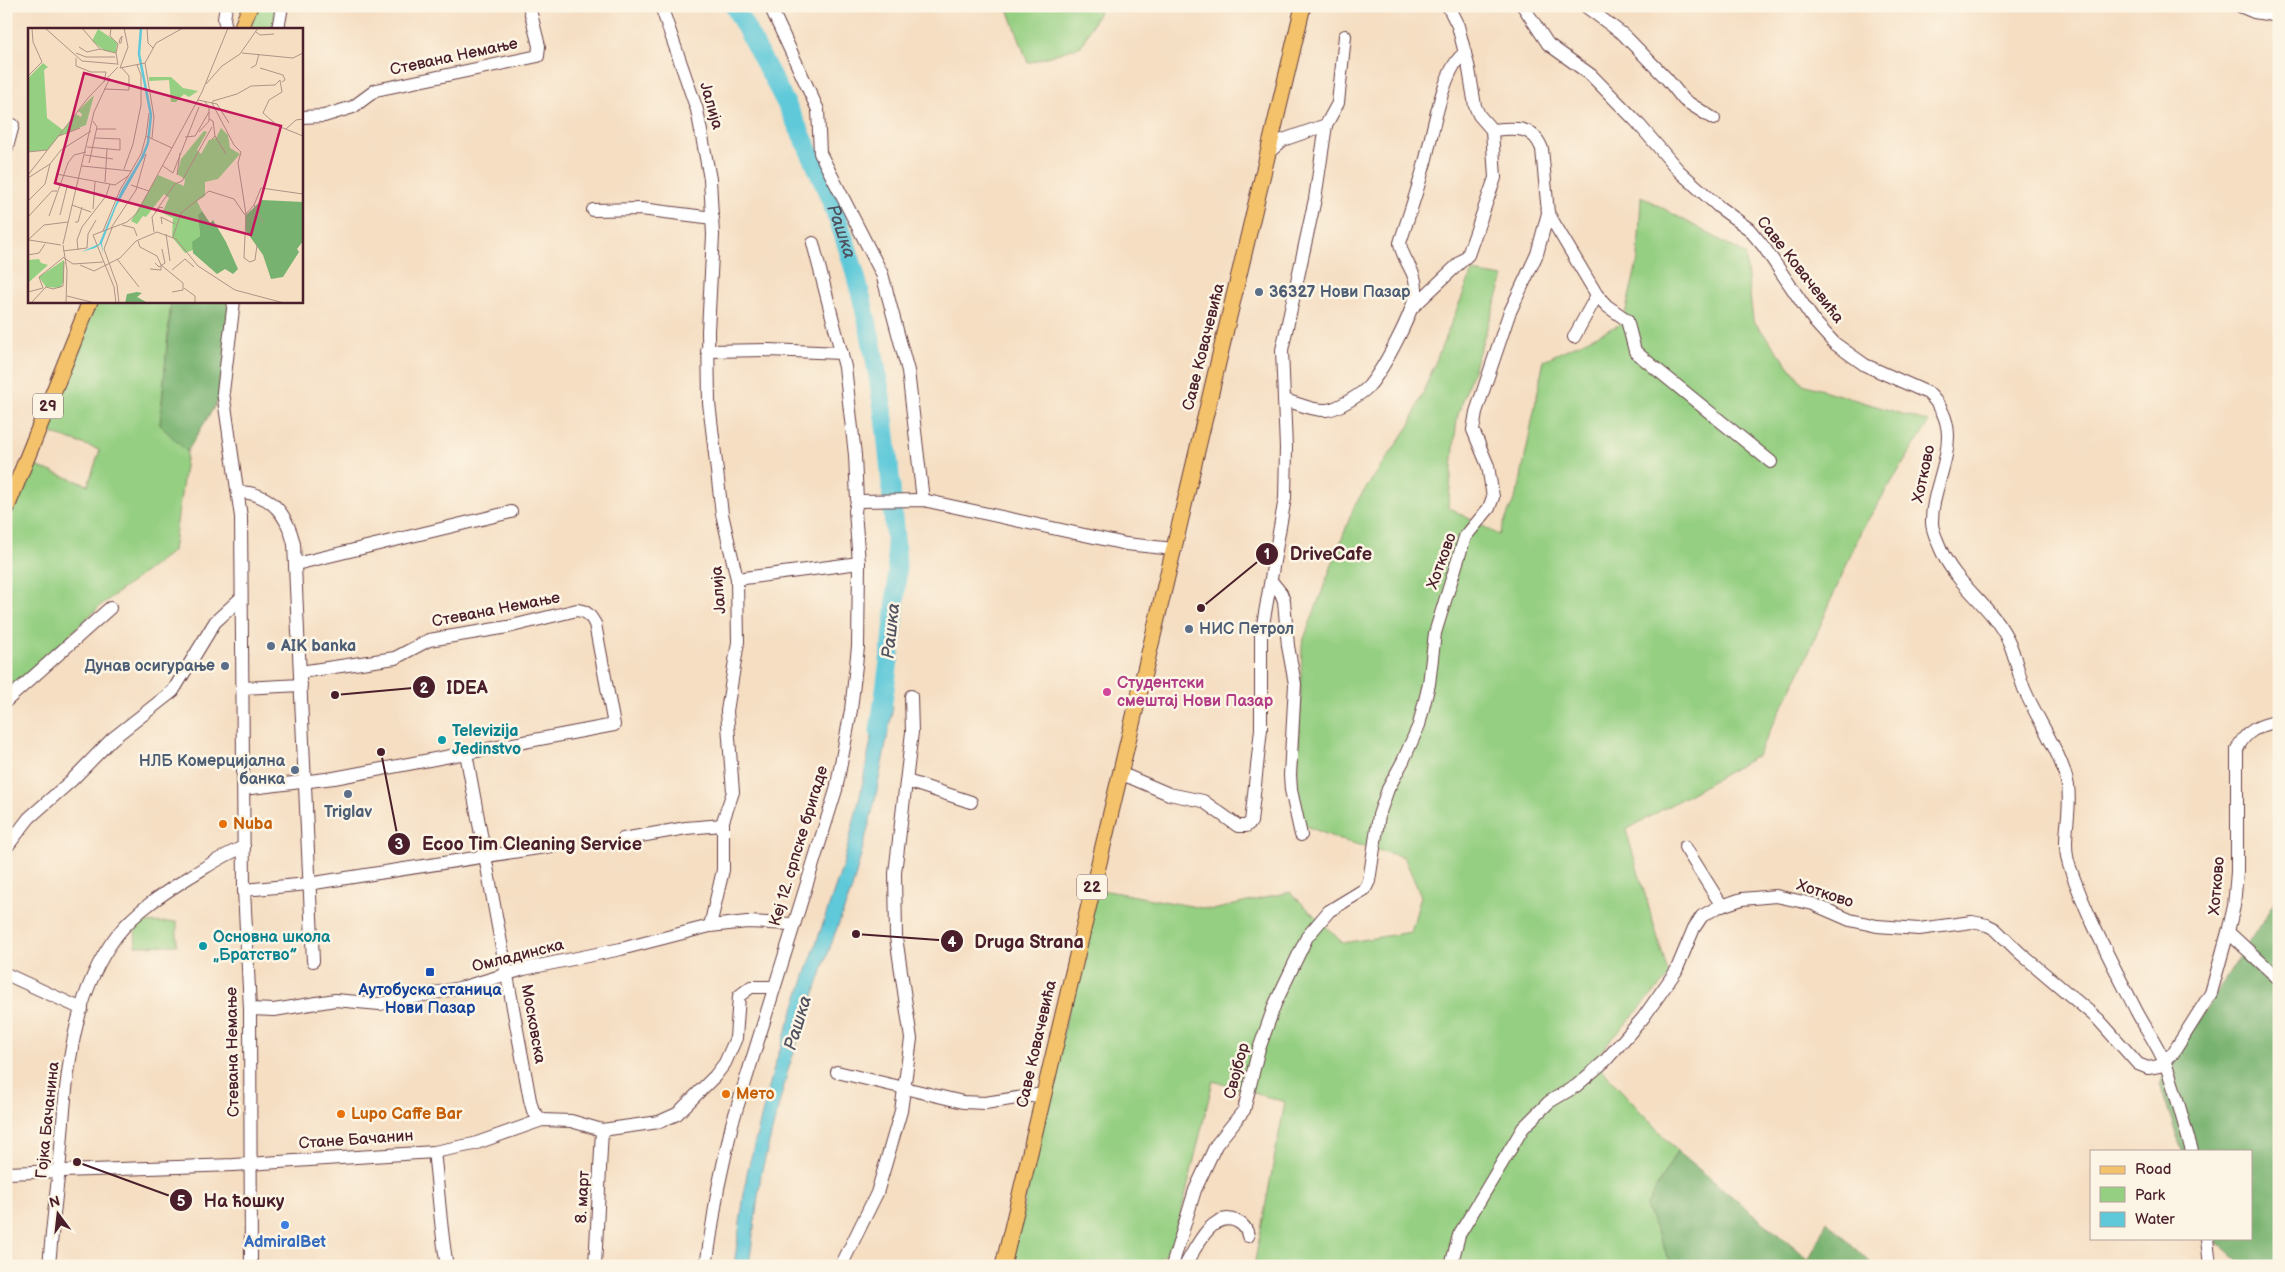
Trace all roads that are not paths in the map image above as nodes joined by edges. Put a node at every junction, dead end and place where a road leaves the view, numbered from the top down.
1 (226, 6) edge
2 (250, 6) edge
3 (282, 6) edge
4 (529, 6) edge
5 (661, 6) edge
6 (770, 6) edge
7 (1303, 6) edge
8 (1448, 6) edge
9 (1523, 6) edge
10 (1586, 6) edge
11 (2240, 6) edge
12 (2279, 16) edge
13 (226, 28) edge
14 (241, 28) edge
15 (278, 28) edge
16 (1345, 36) dead end
17 (1466, 53) junction
18 (302, 117) edge
19 (1714, 118) dead end
20 (1326, 125) junction
21 (14, 126) dead end
22 (1492, 130) junction
23 (6, 151) edge
24 (1268, 153) junction
25 (593, 210) dead end
26 (1548, 213) junction
27 (713, 218) junction
28 (813, 243) dead end
29 (1597, 295) junction
30 (90, 302) edge
31 (234, 302) edge
32 (1411, 309) junction
33 (1574, 337) dead end
34 (707, 351) junction
35 (842, 353) junction
36 (1285, 400) junction
37 (1948, 435) joint
38 (1771, 462) dead end
39 (239, 492) junction
40 (863, 500) junction
41 (923, 500) junction
42 (6, 510) edge
43 (510, 512) dead end
44 (1174, 549) junction
45 (296, 564) junction
46 (859, 564) junction
47 (737, 579) junction
48 (1272, 582) junction
49 (240, 598) junction
50 (110, 608) dead end
51 (300, 672) junction
52 (300, 686) junction
53 (242, 688) junction
54 (911, 696) dead end
55 (6, 701) edge
56 (2279, 721) edge
57 (466, 753) junction
58 (1120, 772) junction
59 (306, 781) junction
60 (907, 781) junction
61 (244, 789) junction
62 (971, 802) dead end
63 (723, 825) junction
64 (1301, 835) dead end
65 (623, 838) dead end
66 (558, 846) dead end
67 (244, 847) junction
68 (1685, 847) dead end
69 (6, 848) edge
70 (485, 857) junction
71 (308, 884) junction
72 (244, 890) junction
73 (1722, 906) junction
74 (793, 924) junction
75 (710, 926) junction
76 (2228, 932) junction
77 (313, 961) dead end
78 (1294, 964) joint
79 (6, 974) edge
80 (508, 974) junction
81 (2279, 979) edge
82 (774, 986) junction
83 (82, 1009) junction
84 (250, 1009) junction
85 (2165, 1062) junction
86 (837, 1072) dead end
87 (904, 1088) junction
88 (1043, 1094) junction
89 (542, 1120) junction
90 (602, 1130) junction
91 (2192, 1150) edge
92 (434, 1152) junction
93 (250, 1164) junction
94 (58, 1172) junction
95 (6, 1173) edge
96 (1248, 1236) dead end
97 (2207, 1240) edge
98 (49, 1266) edge
99 (251, 1266) edge
100 (447, 1266) edge
101 (595, 1266) edge
102 (706, 1266) edge
103 (840, 1266) edge
104 (1003, 1266) edge
105 (1172, 1266) edge
106 (1185, 1266) edge
107 (1451, 1266) edge
108 (2210, 1266) edge

1 - 13 street
2 - 14 main road
3 - 15 street
4 - 18 street, Стевана Немање
5 - 27 street, Јалија
6 - 41 street
7 - 24 main road, Саве Ковачевића / 22
8 - 17 street
9 - 37 street, Саве Ковачевића
10 - 19 street
11 - 12 street
16 - 20 street
17 - 22 street
17 - 32 street
20 - 24 street
20 - 36 street
21 - 23 street
22 - 26 street
22 - 32 street
24 - 44 main road, Саве Ковачевића / 22
25 - 27 street
26 - 29 street
26 - 78 street, Хотково
27 - 34 street, Јалија
28 - 35 street
29 - 33 street
29 - 38 street
30 - 42 main road, 29
31 - 39 street, Стевана Немање
32 - 36 street
34 - 35 street
34 - 47 street, Јалија
35 - 40 street, Кеј 12. српске бригаде
36 - 48 street
37 - 85 street, Хотково
39 - 45 street
39 - 49 street, Стевана Немање
40 - 41 street
40 - 46 street, Кеј 12. српске бригаде
41 - 44 street
43 - 45 street
44 - 58 main road, Саве Ковачевића / 22
45 - 51 street
46 - 47 street
46 - 74 street, Кеј 12. српске бригаде
47 - 63 street, Јалија
48 - 58 street
48 - 64 street
49 - 53 street, Стевана Немање
49 - 69 street
50 - 55 street
51 - 52 street
51 - 57 street, Стевана Немање
52 - 53 street
52 - 59 street
53 - 61 street, Стевана Немање
54 - 60 street
56 - 76 street, Хотково
57 - 59 street
57 - 70 street, Московска
58 - 88 main road, Саве Ковачевића / 22
59 - 61 street
59 - 71 street
60 - 62 street
60 - 87 street
61 - 67 street, Стевана Немање
63 - 65 street
63 - 75 street, Јалија
66 - 70 street
67 - 72 street, Стевана Немање
67 - 83 street, Гојка Бачанина
68 - 73 street
70 - 71 street
70 - 80 street, Московска
71 - 72 street
71 - 77 street
72 - 84 street, Стевана Немање
73 - 85 street, Хотково
73 - 107 street, Хотково
74 - 75 street, Омладинска
74 - 82 street, Кеј 12. српске бригаде
75 - 80 street, Омладинска
76 - 81 street
76 - 85 street, Хотково
78 - 105 street, Својбор
79 - 83 street
80 - 84 street, Омладинска
80 - 89 street, Московска
82 - 90 street, Стане Бачанин
82 - 102 street, Кеј 12. српске бригаде
83 - 94 street, Гојка Бачанина
84 - 93 street, Стевана Немање
85 - 91 street, Хотково
86 - 87 street
87 - 88 street
87 - 103 street
88 - 104 main road, Саве Ковачевића / 22
89 - 90 street, Стане Бачанин
89 - 92 street, Стане Бачанин
90 - 101 street, 8. март
92 - 93 street, Стане Бачанин
92 - 100 street
93 - 94 street, Стане Бачанин
93 - 99 street, Стевана Немање
94 - 95 street, Стане Бачанин
94 - 98 street, Гојка Бачанина
96 - 106 street
97 - 108 street

